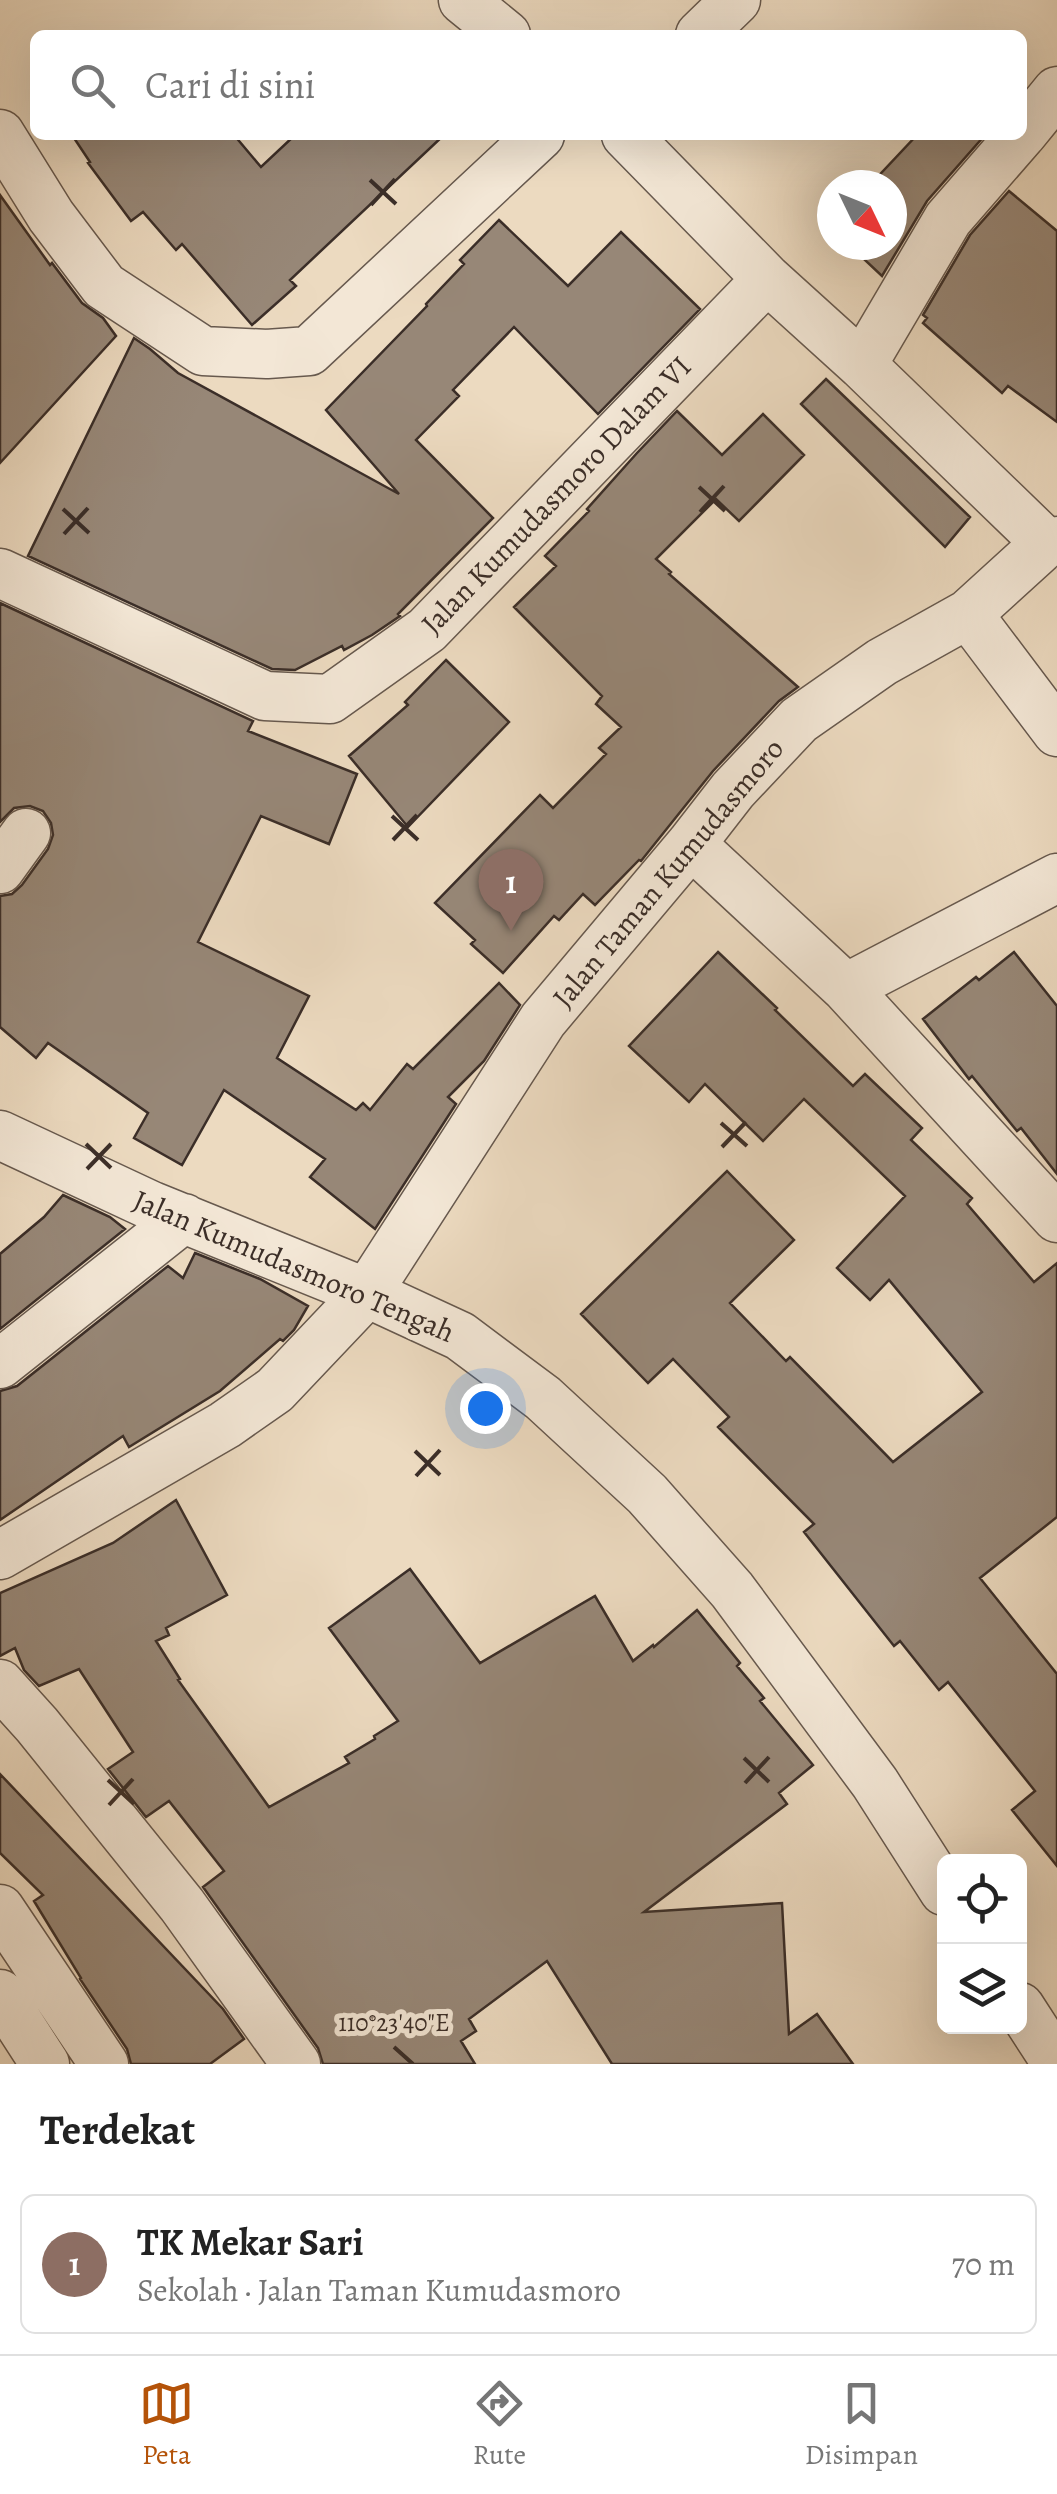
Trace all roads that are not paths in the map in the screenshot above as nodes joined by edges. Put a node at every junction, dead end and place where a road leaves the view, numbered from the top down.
1 (736, 0) edge
2 (705, 30) edge
3 (1057, 92) edge
4 (1027, 127) edge
5 (0, 134) edge
6 (535, 140) edge
7 (631, 140) edge
8 (1016, 140) edge
9 (767, 279) junction
10 (862, 365) junction
11 (1052, 542) edge
12 (0, 573) edge
13 (968, 614) junction
14 (1057, 732) edge
15 (691, 844) junction
16 (1057, 878) edge
17 (846, 988) junction
18 (8, 1148) edge
19 (184, 1218) junction
20 (1057, 1218) edge
21 (367, 1293) junction
22 (0, 1364) edge
23 (0, 1554) edge
24 (0, 1684) edge
25 (937, 1880) edge
26 (0, 1910) edge
27 (0, 1994) edge
28 (1027, 2017) edge
29 (46, 2064) edge
30 (104, 2064) edge
31 (296, 2064) edge
32 (1057, 2064) edge

1 - 2 street
3 - 4 street
5 - 6 street
7 - 9 street
8 - 10 street
9 - 10 street
9 - 12 street, Jalan Kumudasmoro Dalam VI
10 - 11 street
11 - 13 street, Jalan Taman Kumudasmoro
13 - 14 street
13 - 15 street, Jalan Taman Kumudasmoro
15 - 17 street
15 - 21 street, Jalan Taman Kumudasmoro
16 - 17 street
17 - 20 street
18 - 19 street, Jalan Kumudasmoro Tengah
19 - 21 street, Jalan Kumudasmoro Tengah
19 - 22 street
21 - 23 street, Jalan Taman Kumudasmoro
21 - 25 street, Jalan Kumudasmoro Tengah
24 - 31 street
26 - 30 street
27 - 29 street
28 - 32 street

